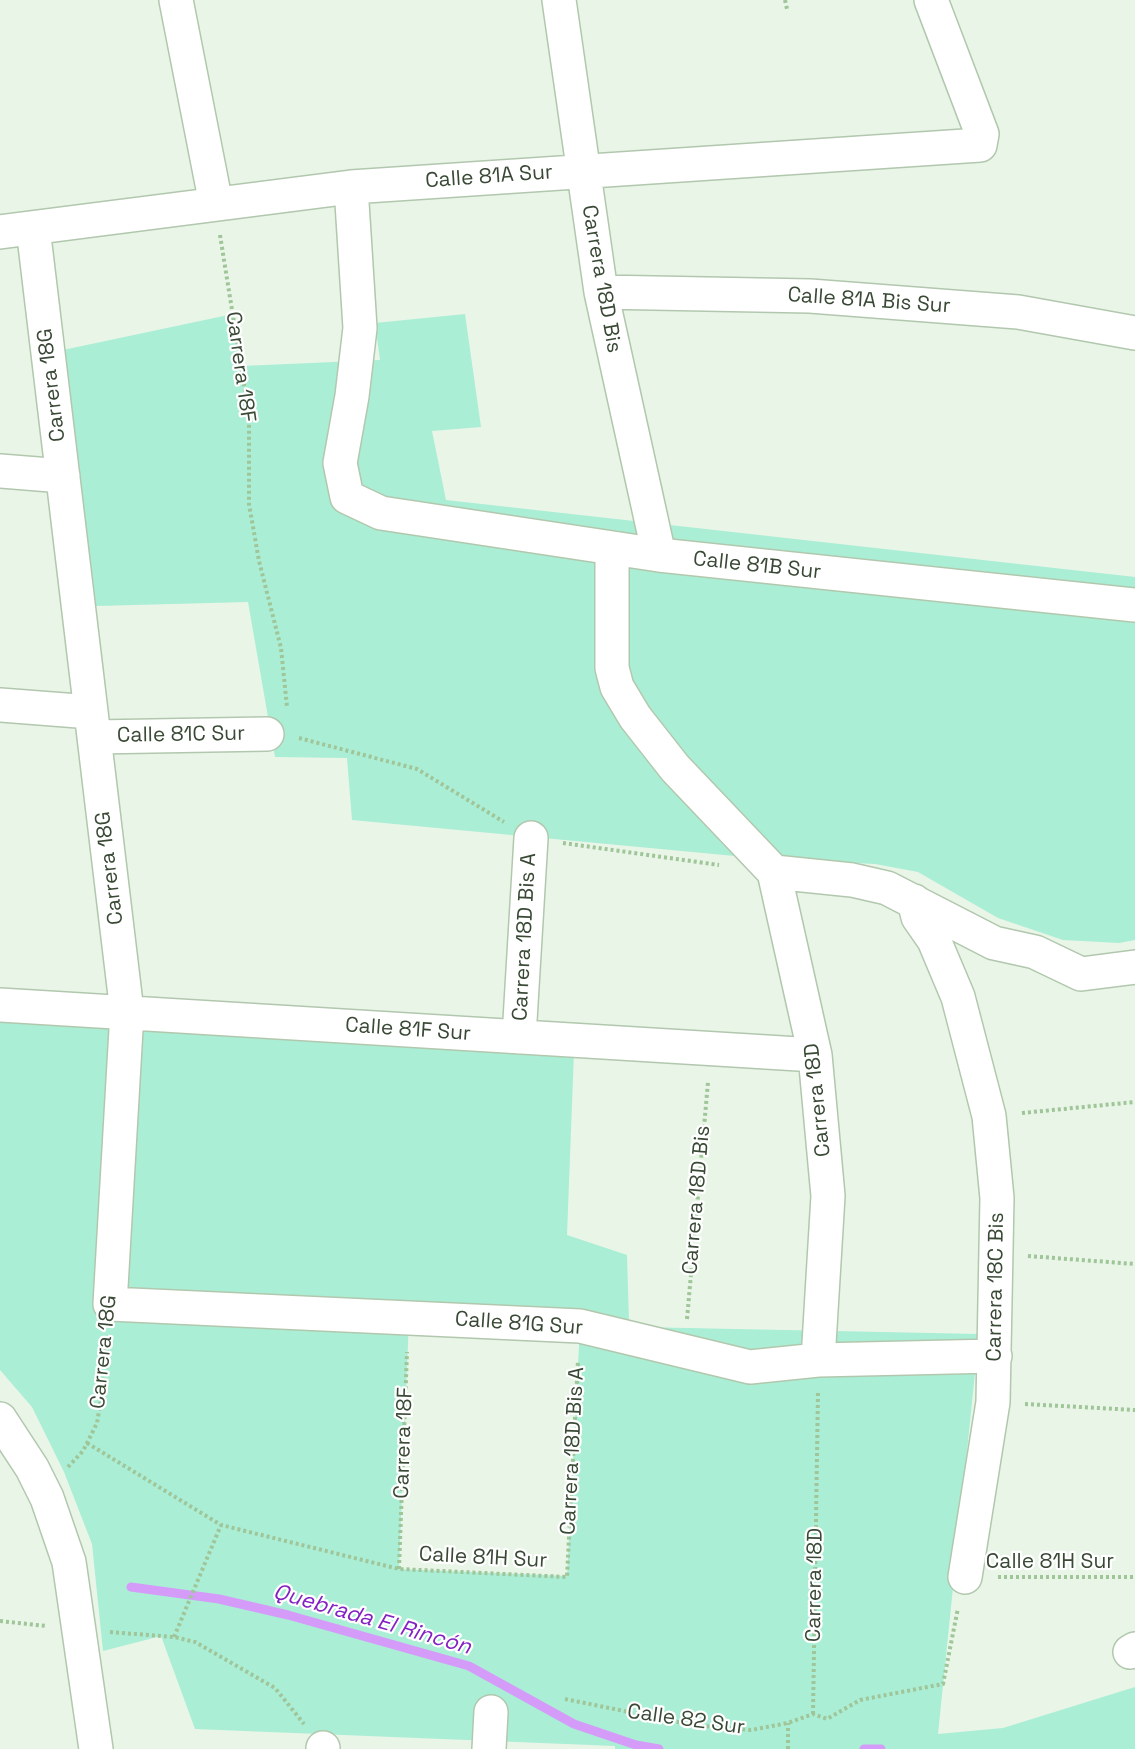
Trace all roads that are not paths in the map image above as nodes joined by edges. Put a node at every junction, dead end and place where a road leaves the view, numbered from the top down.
1 (176, 0) edge
2 (559, 0) edge
3 (931, 0) edge
4 (582, 170) junction
5 (351, 187) junction
6 (216, 204) junction
7 (33, 228) junction
8 (0, 232) edge
9 (601, 292) junction
10 (1135, 333) edge
11 (0, 471) edge
12 (63, 476) junction
13 (612, 548) junction
14 (659, 555) junction
15 (1135, 605) edge
16 (0, 705) edge
17 (277, 723) road end
18 (93, 724) junction
19 (531, 838) dead end
20 (774, 872) junction
21 (914, 901) junction
22 (1135, 967) edge
23 (0, 1005) edge
24 (127, 1012) junction
25 (519, 1036) junction
26 (815, 1055) junction
27 (110, 1304) joint
28 (995, 1356) junction
29 (818, 1360) junction
30 (0, 1419) edge
31 (964, 1577) road end
32 (491, 1712) dead end
33 (96, 1749) edge
34 (489, 1749) edge

1 - 6 street
2 - 4 street, Carrera 18D Bis
3 - 4 street, Calle 81A Sur
4 - 5 street, Calle 81A Sur
4 - 9 street, Carrera 18D Bis
5 - 6 street, Calle 81A Sur
5 - 13 street, Calle 81B Sur
6 - 7 street, Calle 81A Sur
7 - 8 street, Calle 81A Sur
7 - 12 street, Carrera 18G
9 - 10 street, Calle 81A Bis Sur
9 - 14 street, Carrera 18D Bis
11 - 12 street
12 - 18 street, Carrera 18G
13 - 14 street, Calle 81B Sur
13 - 20 street
14 - 15 street, Calle 81B Sur
16 - 18 street, Calle 81C Sur
17 - 18 street, Calle 81C Sur
18 - 24 street, Carrera 18G
19 - 25 street, Carrera 18D Bis A
20 - 21 street
20 - 26 street, Carrera 18D
21 - 22 street
21 - 28 street, Carrera 18C Bis
23 - 24 street, Calle 81F Sur
24 - 25 street, Calle 81F Sur
24 - 27 street, Carrera 18G
25 - 26 street, Calle 81F Sur
26 - 29 street, Carrera 18D
27 - 29 street, Calle 81G Sur
28 - 29 street, Calle 81G Sur
28 - 31 street, Carrera 18C Bis
30 - 33 street
32 - 34 street

